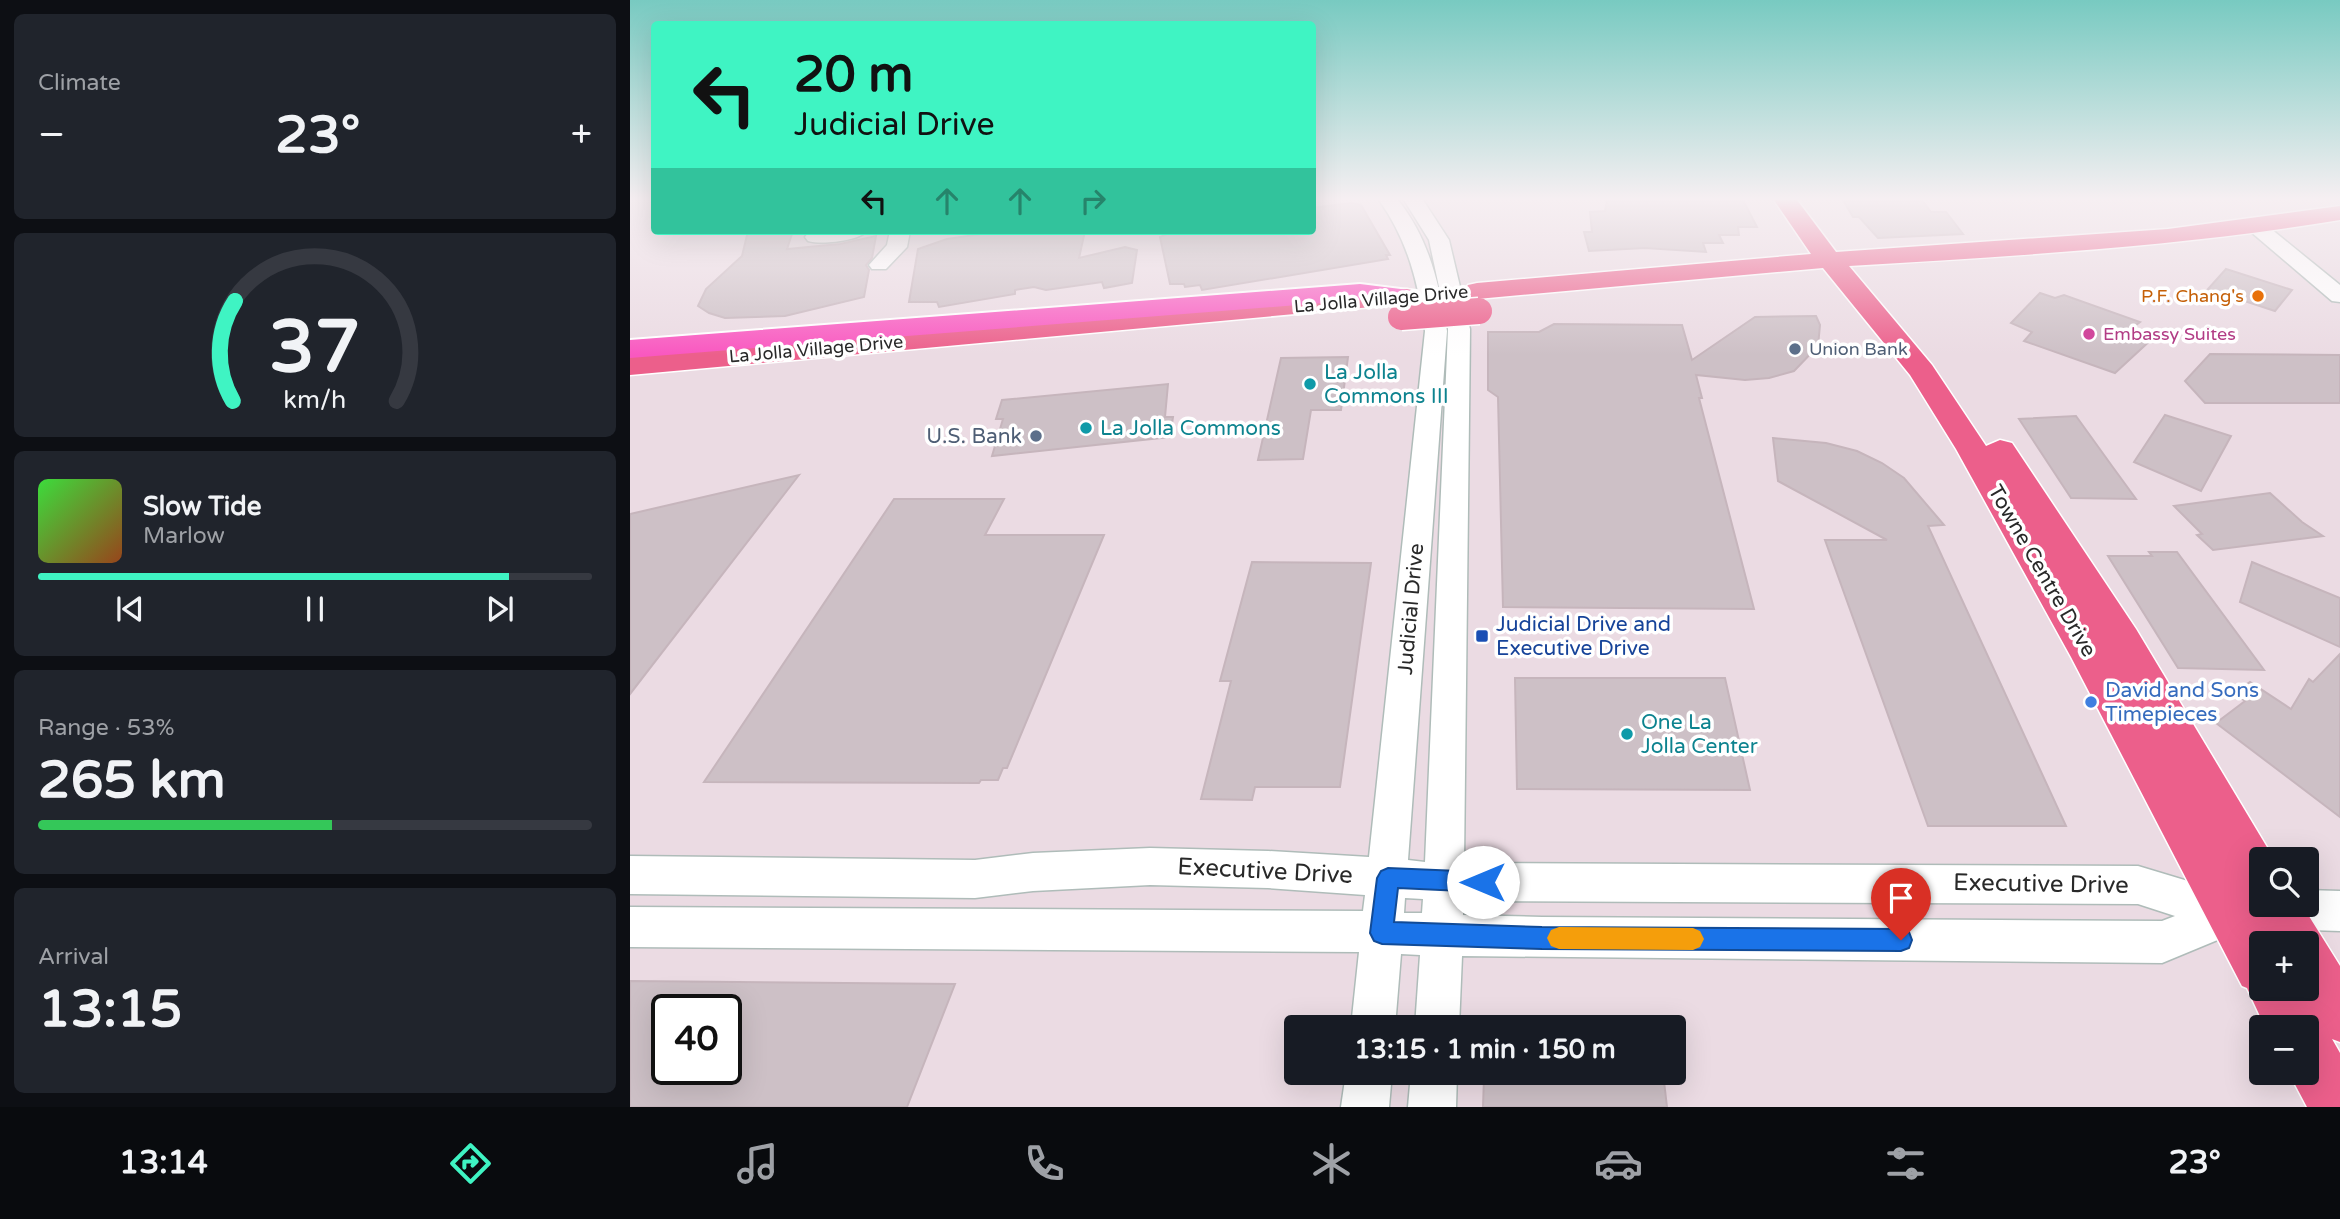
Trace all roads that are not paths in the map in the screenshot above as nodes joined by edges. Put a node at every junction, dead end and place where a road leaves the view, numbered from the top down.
1 (892, 252) edge
2 (1419, 252) edge
3 (1442, 252) edge
4 (1837, 252) edge
5 (1961, 252) edge
6 (2176, 252) edge
7 (2286, 252) edge
8 (1845, 260) junction
9 (879, 265) dead end
10 (1877, 280) junction
11 (2340, 296) edge
12 (1404, 307) junction
13 (630, 349) edge
14 (630, 366) edge
15 (630, 383) edge
16 (630, 875) edge
17 (2249, 877) edge
18 (1388, 878) junction
19 (1443, 882) junction
20 (2249, 883) edge
21 (2249, 907) edge
22 (2319, 911) edge
23 (2340, 911) edge
24 (2249, 917) edge
25 (630, 927) edge
26 (1382, 933) junction
27 (1442, 935) junction
28 (2319, 981) edge
29 (1374, 1015) edge
30 (1438, 1015) edge
31 (2340, 1015) edge
32 (2319, 1071) edge
33 (1368, 1085) edge
34 (1433, 1085) edge
35 (1365, 1107) edge
36 (1432, 1107) edge
37 (2339, 1107) edge

1 - 9 street
2 - 18 street, Judicial Drive
3 - 19 street, Judicial Drive
4 - 8 main road, Towne Centre Drive
5 - 8 main road, La Jolla Village Drive
6 - 10 main road, La Jolla Village Drive
7 - 11 street
8 - 10 main road, La Jolla Village Drive
8 - 12 main road, La Jolla Village Drive, bridge
8 - 20 main road, Towne Centre Drive
10 - 17 main road, Towne Centre Drive
12 - 13 highway
12 - 14 main road, La Jolla Village Drive
12 - 15 main road, La Jolla Village Drive
16 - 18 street, Executive Drive
18 - 19 street, Executive Drive
18 - 26 street, Judicial Drive
19 - 21 street, Executive Drive
19 - 27 street, Judicial Drive
22 - 23 street, Executive Drive
24 - 27 street, Executive Drive
25 - 26 street, Executive Drive
26 - 27 street, Executive Drive
26 - 29 street, Judicial Drive
27 - 30 street, Judicial Drive
28 - 31 main road
32 - 37 main road
33 - 35 street
34 - 36 street

